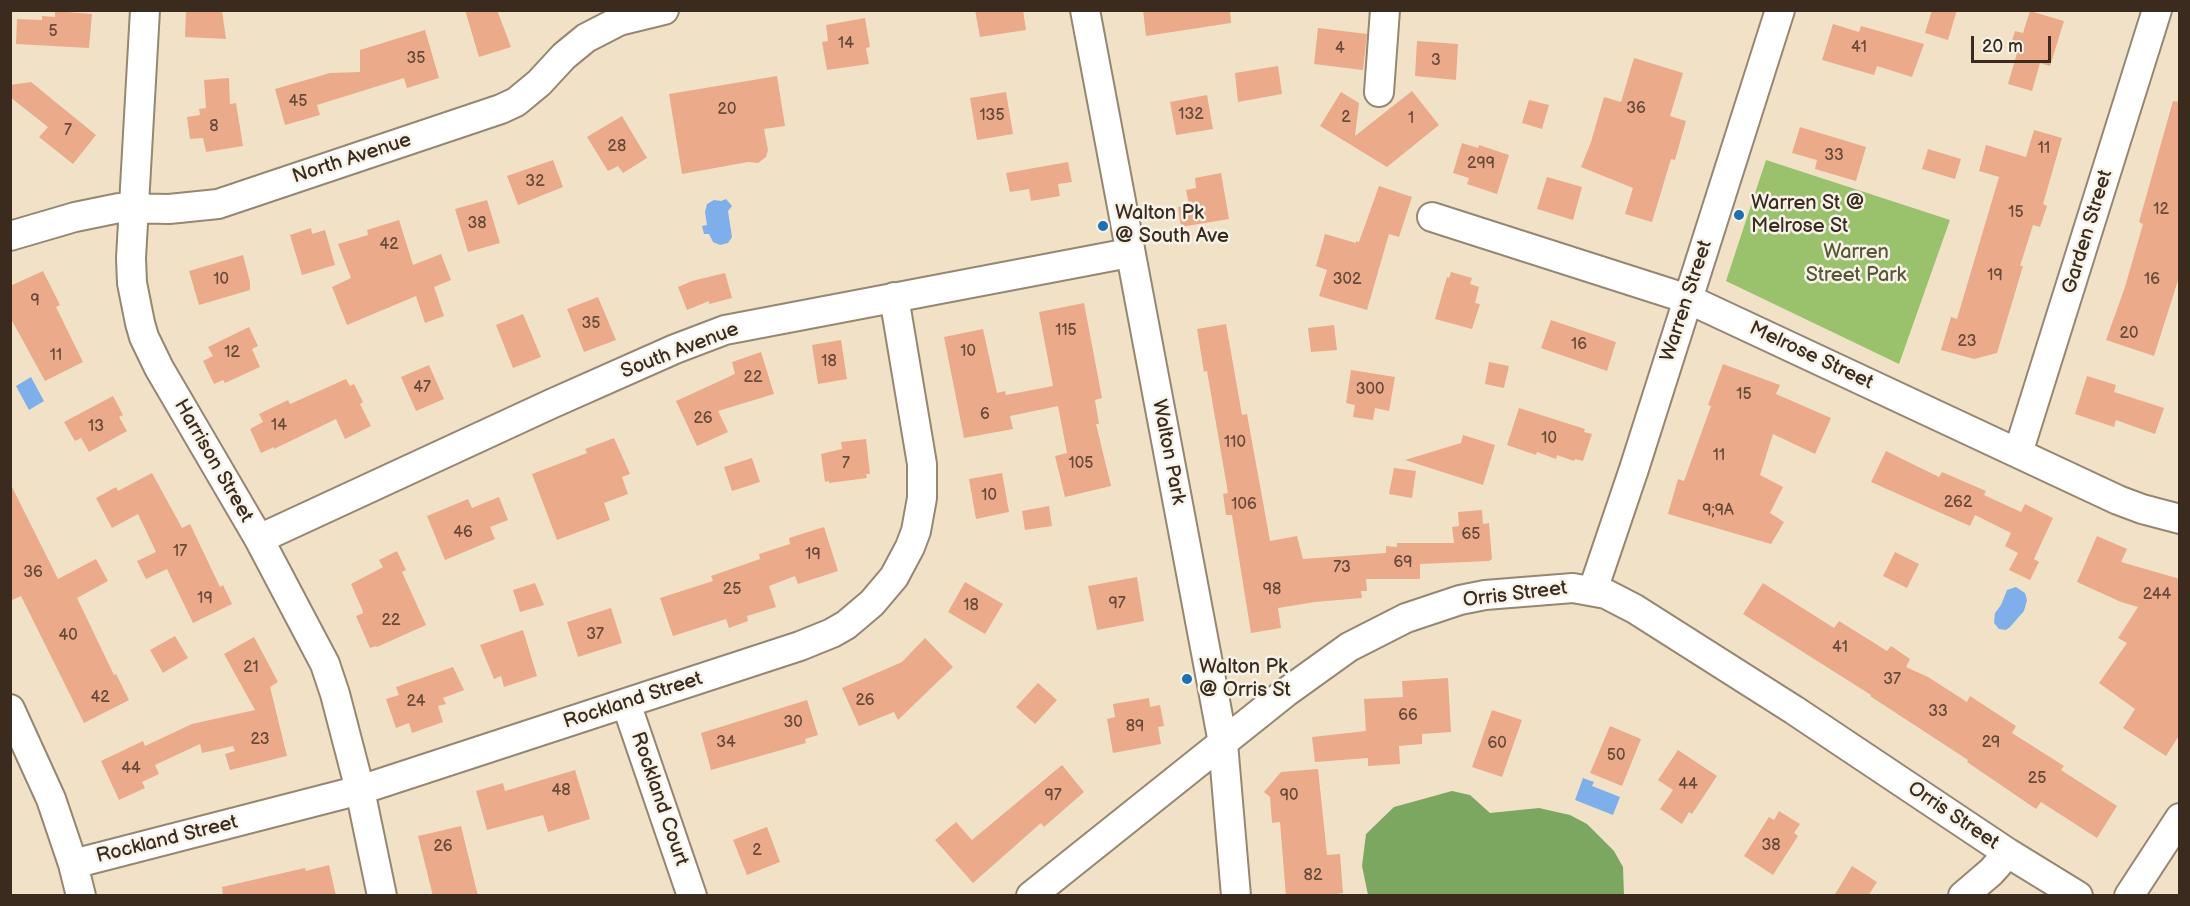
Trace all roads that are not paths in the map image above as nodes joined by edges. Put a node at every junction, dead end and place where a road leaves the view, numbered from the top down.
1 (145, 10) edge
2 (664, 10) edge
3 (1085, 10) edge
4 (1385, 10) edge
5 (1780, 10) edge
6 (2157, 10) edge
7 (1378, 92) dead end
8 (134, 207) junction
9 (1432, 217) dead end
10 (10, 236) edge
11 (1129, 253) junction
12 (894, 297) junction
13 (1688, 299) junction
14 (2018, 453) junction
15 (2180, 519) edge
16 (259, 539) junction
17 (1593, 591) junction
18 (626, 703) junction
19 (10, 709) edge
20 (1223, 743) junction
21 (360, 790) junction
22 (2180, 818) edge
23 (2008, 852) junction
24 (73, 864) junction
25 (81, 896) edge
26 (382, 896) edge
27 (692, 896) edge
28 (1031, 896) edge
29 (1236, 896) edge
30 (1963, 896) edge
31 (2078, 896) edge
32 (2128, 896) edge

1 - 8 street, Harrison Street
2 - 8 street, North Avenue
3 - 11 street, Walton Park
4 - 7 street
5 - 13 street, Warren Street
6 - 14 street, Garden Street
8 - 10 street, North Avenue
8 - 16 street, Harrison Street
9 - 13 street, Melrose Street
11 - 12 street, South Avenue
11 - 20 street, Walton Park
12 - 16 street, South Avenue
12 - 18 street, Rockland Street
13 - 14 street, Melrose Street
13 - 17 street, Warren Street
14 - 15 street, Melrose Street
16 - 21 street, Harrison Street
17 - 20 street, Orris Street
17 - 23 street, Orris Street
18 - 21 street, Rockland Street
18 - 27 street, Rockland Court
19 - 24 street
20 - 28 street, Orris Street
20 - 29 street, Walton Park
21 - 24 street, Rockland Street
21 - 26 street, Harrison Street
22 - 32 street
23 - 30 street
23 - 31 street, Orris Street
24 - 25 street

